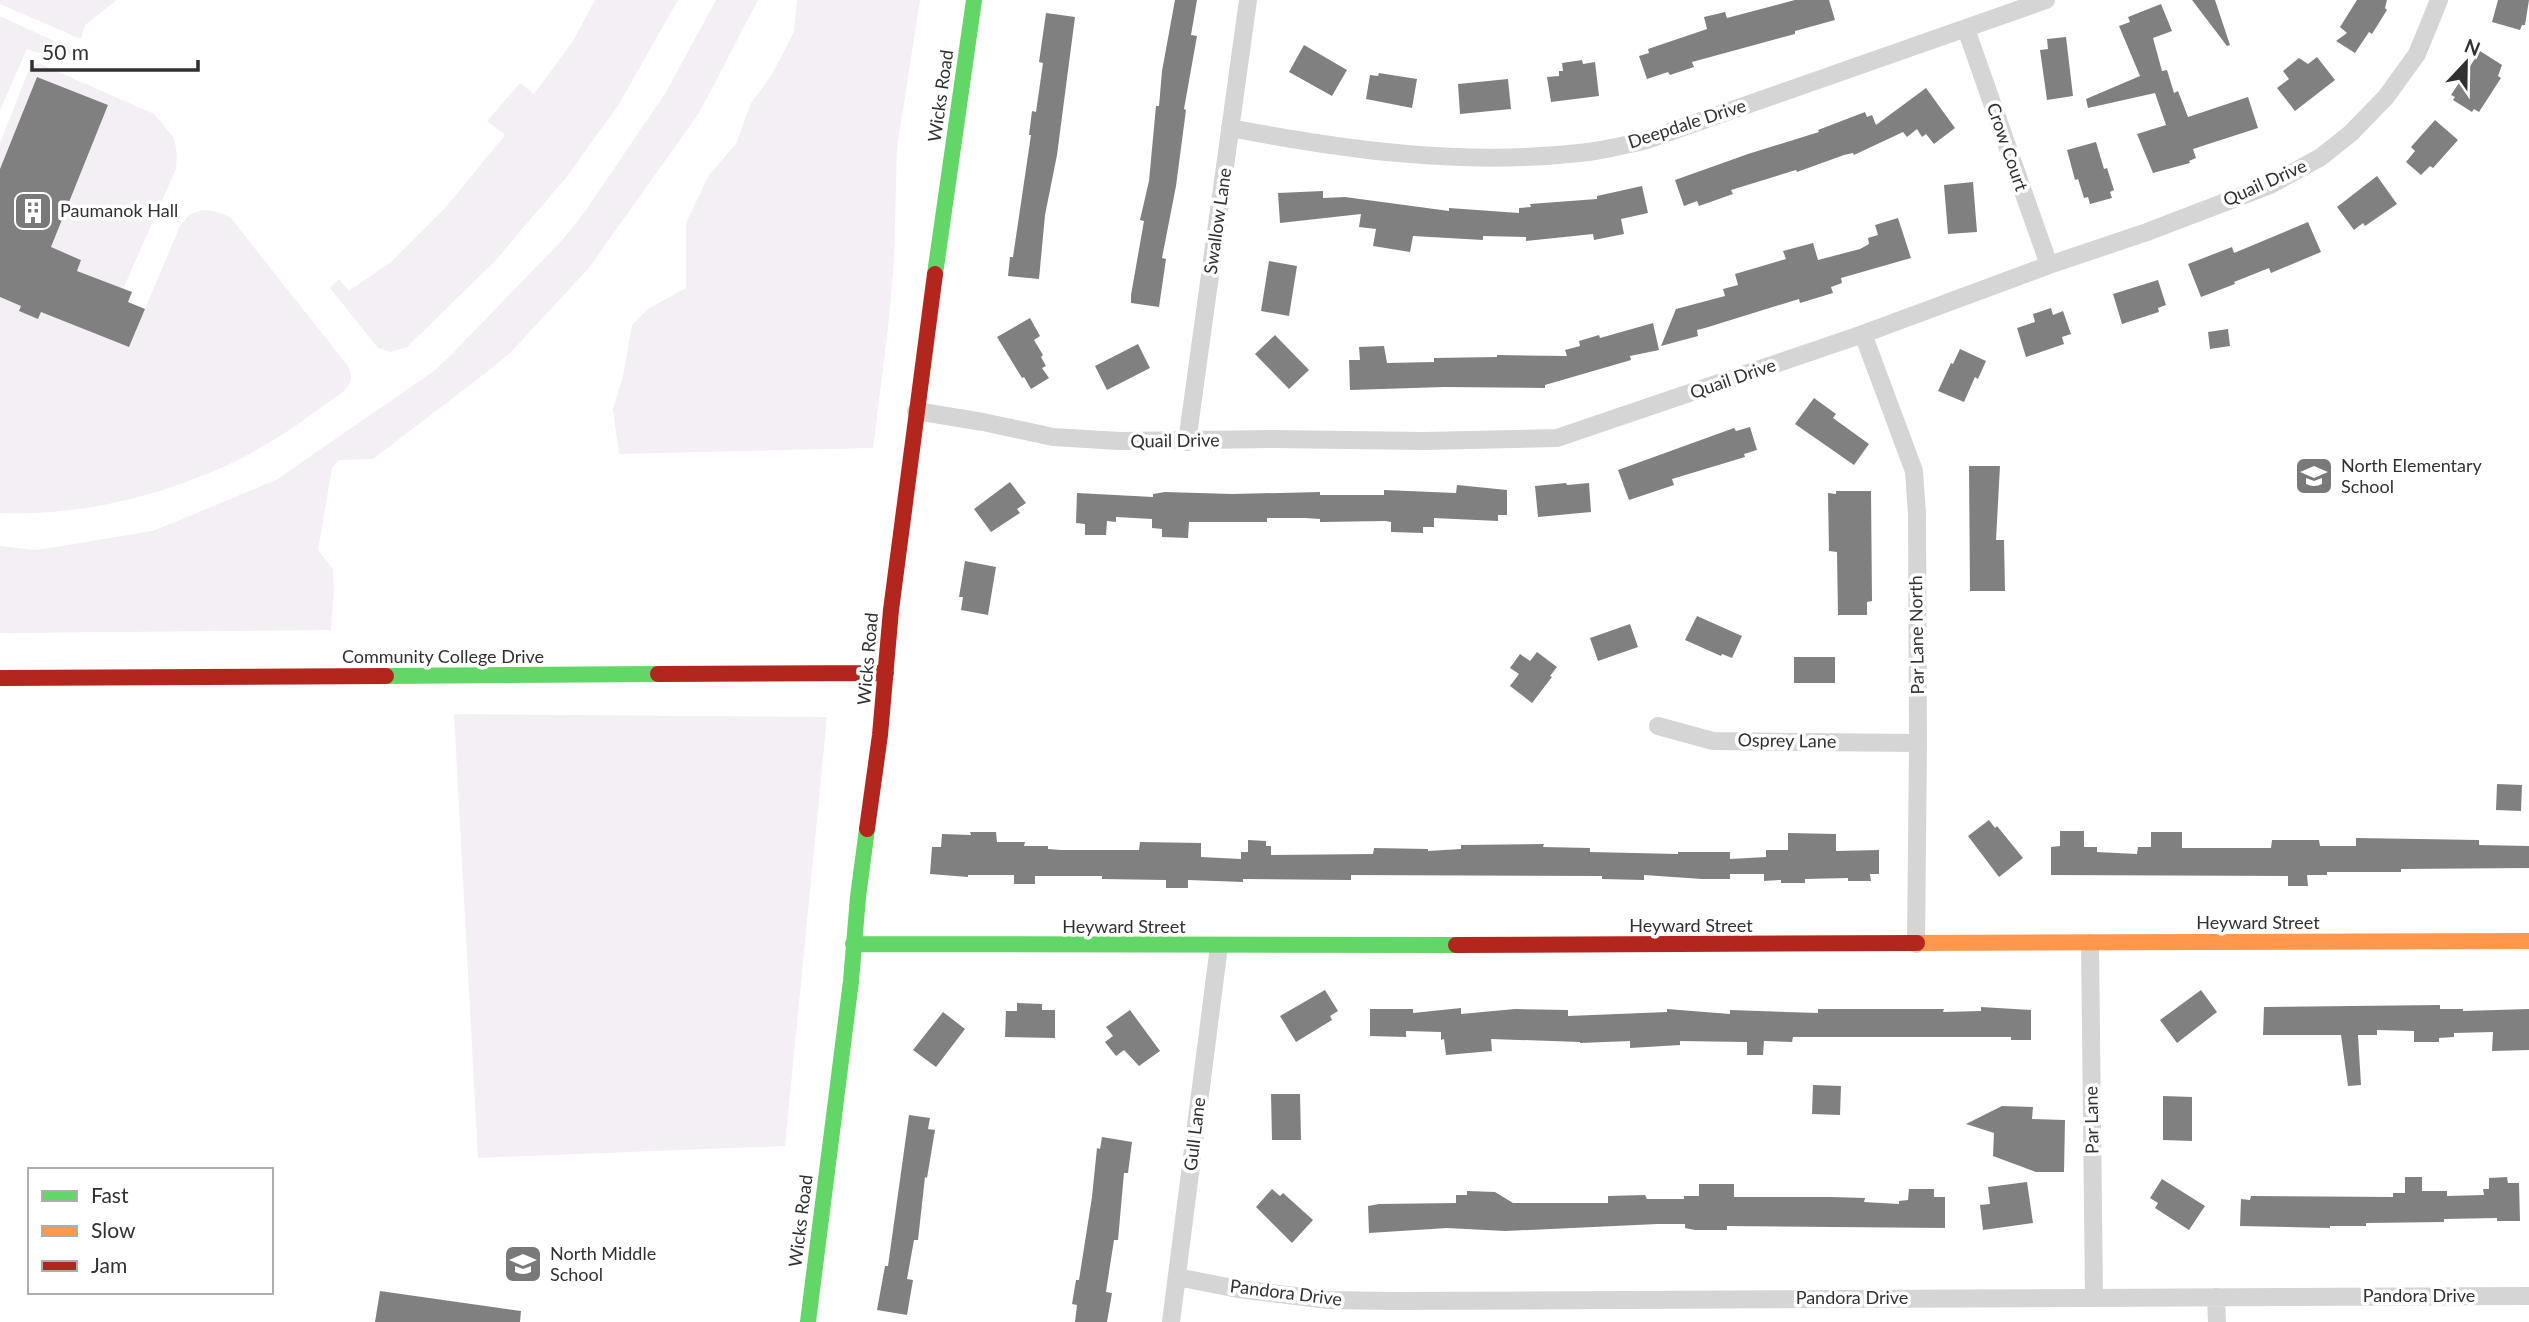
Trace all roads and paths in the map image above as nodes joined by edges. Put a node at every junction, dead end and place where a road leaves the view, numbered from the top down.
1 (974, 0) edge
2 (1248, 0) edge
3 (2046, 0) edge
4 (2439, 0) edge
5 (1966, 29) junction
6 (1230, 128) junction
7 (2049, 265) junction
8 (1863, 334) junction
9 (916, 411) junction
10 (1187, 442) junction
11 (886, 673) junction
12 (0, 678) edge
13 (1658, 726) dead end
14 (1918, 743) junction
15 (2529, 941) edge
16 (2090, 943) junction
17 (853, 944) junction
18 (1916, 944) junction
19 (1219, 946) junction
20 (1177, 1277) junction
21 (2529, 1296) edge
22 (2094, 1297) junction
23 (2216, 1297) junction
24 (808, 1322) edge
25 (1171, 1322) edge
26 (2217, 1322) edge

1 - 9 main road, Wicks Road
2 - 6 street, Swallow Lane
3 - 5 street, Deepdale Drive
4 - 7 street, Quail Drive
5 - 6 street, Deepdale Drive
5 - 7 street, Crow Court
6 - 10 street, Swallow Lane
7 - 8 street, Quail Drive
8 - 10 street, Quail Drive
8 - 14 street, Par Lane North
9 - 10 street, Quail Drive
9 - 11 main road, Wicks Road
11 - 12 main road, Community College Drive
11 - 17 main road, Wicks Road
13 - 14 street, Osprey Lane
14 - 18 street, Par Lane North
15 - 16 main road, Heyward Street
16 - 18 main road, Heyward Street
16 - 22 street, Par Lane
17 - 19 main road, Heyward Street
17 - 24 main road, Wicks Road
18 - 19 main road, Heyward Street
19 - 20 street, Gull Lane
20 - 22 street, Pandora Drive
20 - 25 street, Gull Lane
21 - 23 street, Pandora Drive
22 - 23 street, Pandora Drive
23 - 26 street

